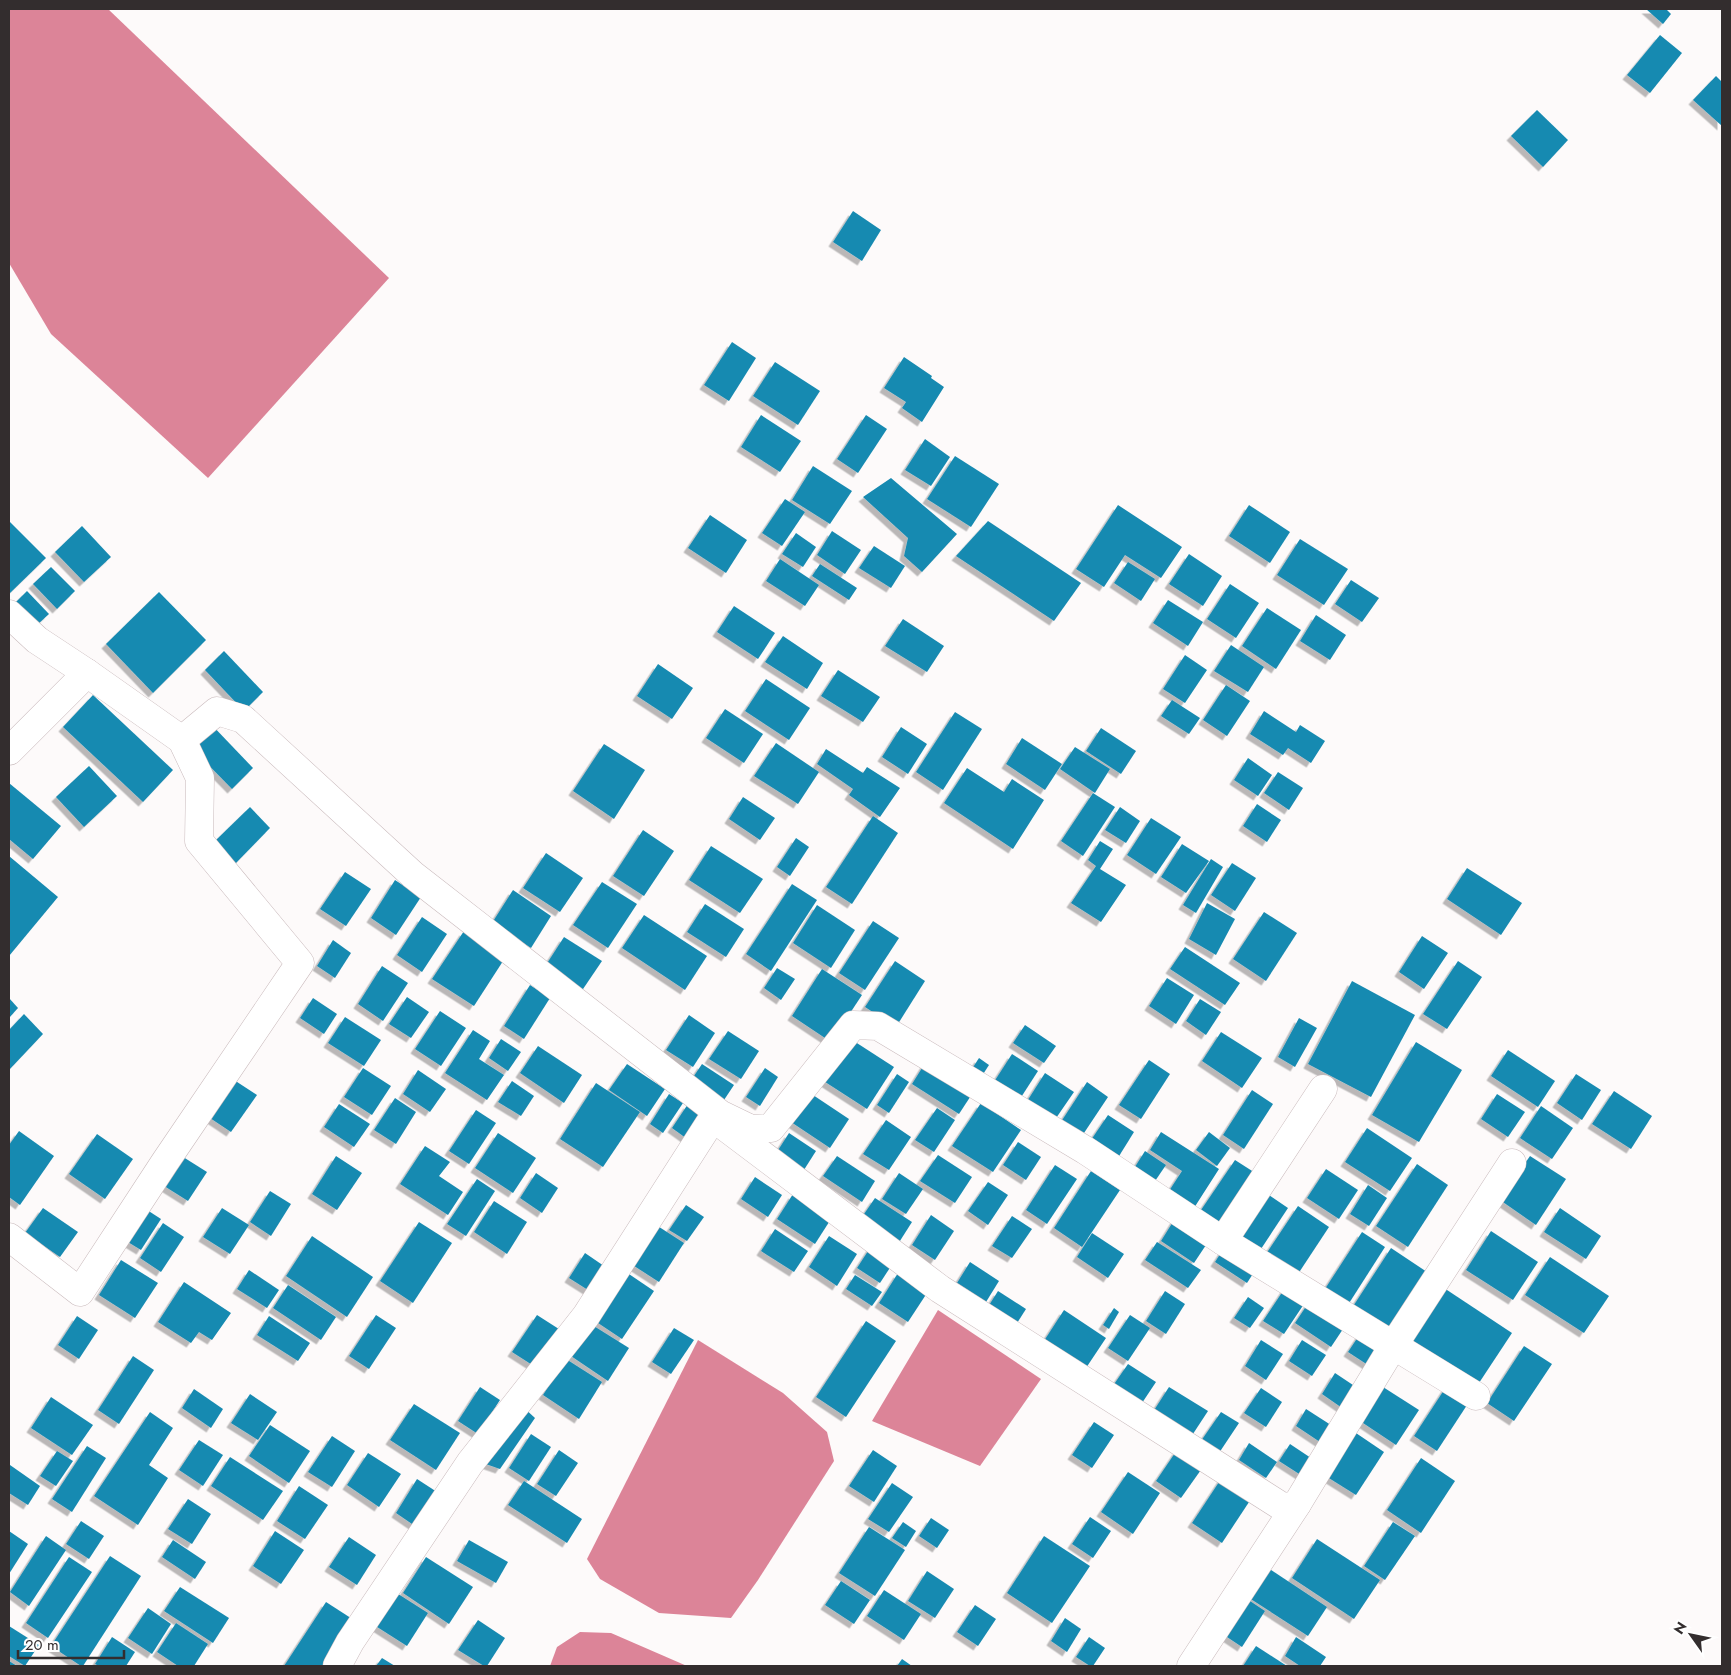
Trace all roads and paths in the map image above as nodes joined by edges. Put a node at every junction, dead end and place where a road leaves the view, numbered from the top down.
1 (9, 614) edge
2 (87, 673) junction
3 (182, 740) junction
4 (9, 751) edge
5 (1323, 1089) dead end
6 (1512, 1164) dead end
7 (9, 1237) edge
8 (1223, 1241) junction
9 (1393, 1346) junction
10 (1476, 1396) dead end
11 (1297, 1504) junction
12 (337, 1666) edge
13 (1191, 1666) edge

1 - 2 street
2 - 3 street
2 - 4 street
3 - 7 street
3 - 8 street
5 - 8 street
6 - 9 street
8 - 9 street
9 - 10 street
9 - 11 street
11 - 12 street
11 - 13 street

